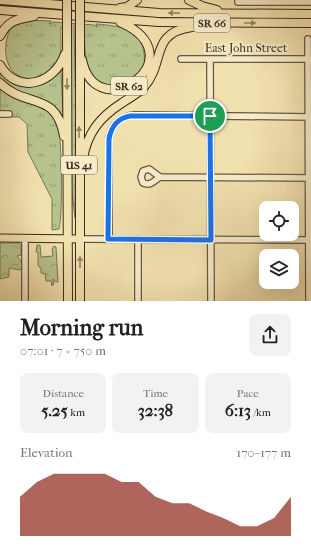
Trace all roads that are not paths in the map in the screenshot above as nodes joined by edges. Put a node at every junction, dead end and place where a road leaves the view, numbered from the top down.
1 (0, 0) edge
2 (67, 0) edge
3 (80, 0) edge
4 (137, 0) edge
5 (189, 0) edge
6 (30, 1) edge
7 (238, 1) edge
8 (311, 2) edge
9 (113, 9) junction
10 (0, 10) edge
11 (42, 14) junction
12 (227, 14) junction
13 (311, 14) edge
14 (114, 19) junction
15 (211, 23) junction
16 (311, 23) edge
17 (80, 29) junction
18 (0, 36) edge
19 (308, 39) dead end
20 (67, 45) junction
21 (181, 58) dead end
22 (210, 59) junction
23 (310, 59) edge
24 (0, 65) edge
25 (0, 83) edge
26 (0, 114) edge
27 (9, 114) dead end
28 (210, 116) junction
29 (310, 117) edge
30 (68, 161) junction
31 (160, 177) dead end
32 (211, 178) junction
33 (310, 178) edge
34 (79, 202) junction
35 (0, 238) edge
36 (25, 238) junction
37 (68, 239) junction
38 (80, 239) junction
39 (108, 239) junction
40 (138, 239) junction
41 (211, 240) junction
42 (310, 240) edge
43 (25, 301) edge
44 (68, 301) edge
45 (80, 301) edge
46 (138, 301) edge
47 (211, 301) edge
48 (309, 301) edge

1 - 6 highway
2 - 20 highway, US 41 / US 41, bridge
3 - 17 highway, US 41, bridge
4 - 9 highway
5 - 12 highway, SR 66
6 - 9 highway
7 - 8 street
12 -> 9 highway
10 - 11 highway, SR 62
11 - 14 highway, SR 62
11 - 18 highway
12 - 13 highway, SR 66
14 - 15 highway, SR 66
14 - 17 highway, SR 62
15 -> 16 highway, SR 66
15 - 34 highway
34 -> 17 highway, US 41
19 - 23 street
20 - 24 highway
20 -> 30 highway, US 41 / US 41
21 - 22 street, East John Street
22 - 23 street, East John Street
22 - 28 street
23 - 29 street
25 - 30 highway
26 - 27 street
28 - 29 street
28 - 32 street
28 - 39 street
29 - 33 street
30 - 37 highway, US 41 / US 41
31 - 32 street
32 - 33 street
32 - 41 street
33 - 42 street
34 - 38 highway, US 41
35 - 36 main road
36 - 37 main road
36 - 43 street
37 - 38 main road
37 - 44 highway, US 41
38 - 39 street
45 -> 38 highway, US 41
39 - 40 street
40 - 41 street
40 - 46 street
41 - 42 street
41 - 47 street
42 - 48 street

